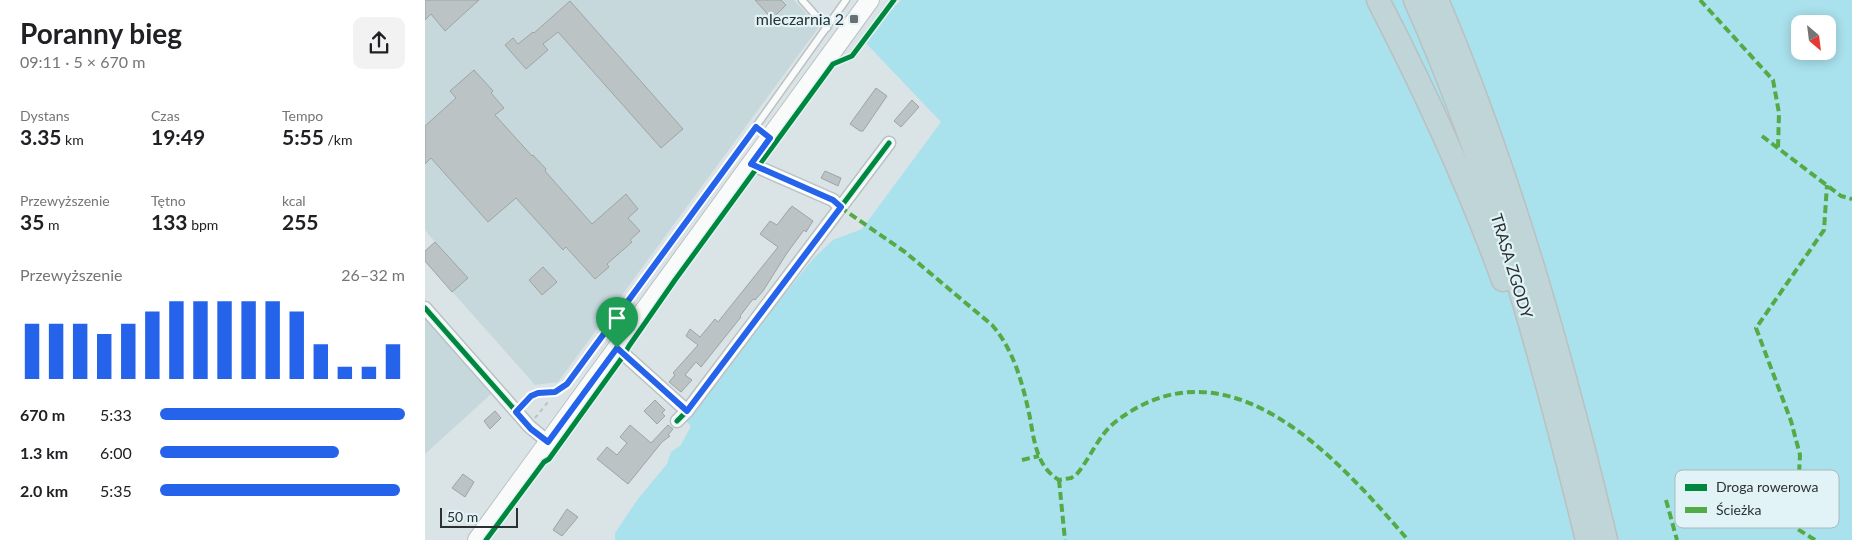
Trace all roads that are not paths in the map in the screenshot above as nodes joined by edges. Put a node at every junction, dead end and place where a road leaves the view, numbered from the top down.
1 (802, 0) edge
2 (846, 0) edge
3 (870, 0) edge
4 (1378, 0) edge
5 (1415, 0) edge
6 (1437, 0) edge
7 (1448, 0) edge
8 (827, 28) junction
9 (1482, 112) junction
10 (889, 143) dead end
11 (751, 164) junction
12 (841, 207) junction
13 (425, 308) edge
14 (617, 348) junction
15 (687, 411) junction
16 (516, 412) junction
17 (677, 421) dead end
18 (548, 442) junction
19 (1570, 473) junction
20 (477, 540) edge
21 (1587, 540) edge
22 (1606, 540) edge

1 - 8 lane
2 - 8 lane
3 - 11 main road
4 - 19 highway
5 - 19 highway, TRASA ZGODY
6 - 9 highway, TRASA ZGODY
7 - 9 highway
8 - 16 lane
9 - 22 highway, TRASA ZGODY
10 - 12 street
11 - 12 street
11 - 14 main road
12 - 15 street
13 - 16 street
14 - 15 street
14 - 18 main road
15 - 17 street
16 - 18 street
18 - 20 main road
19 - 21 highway, TRASA ZGODY

